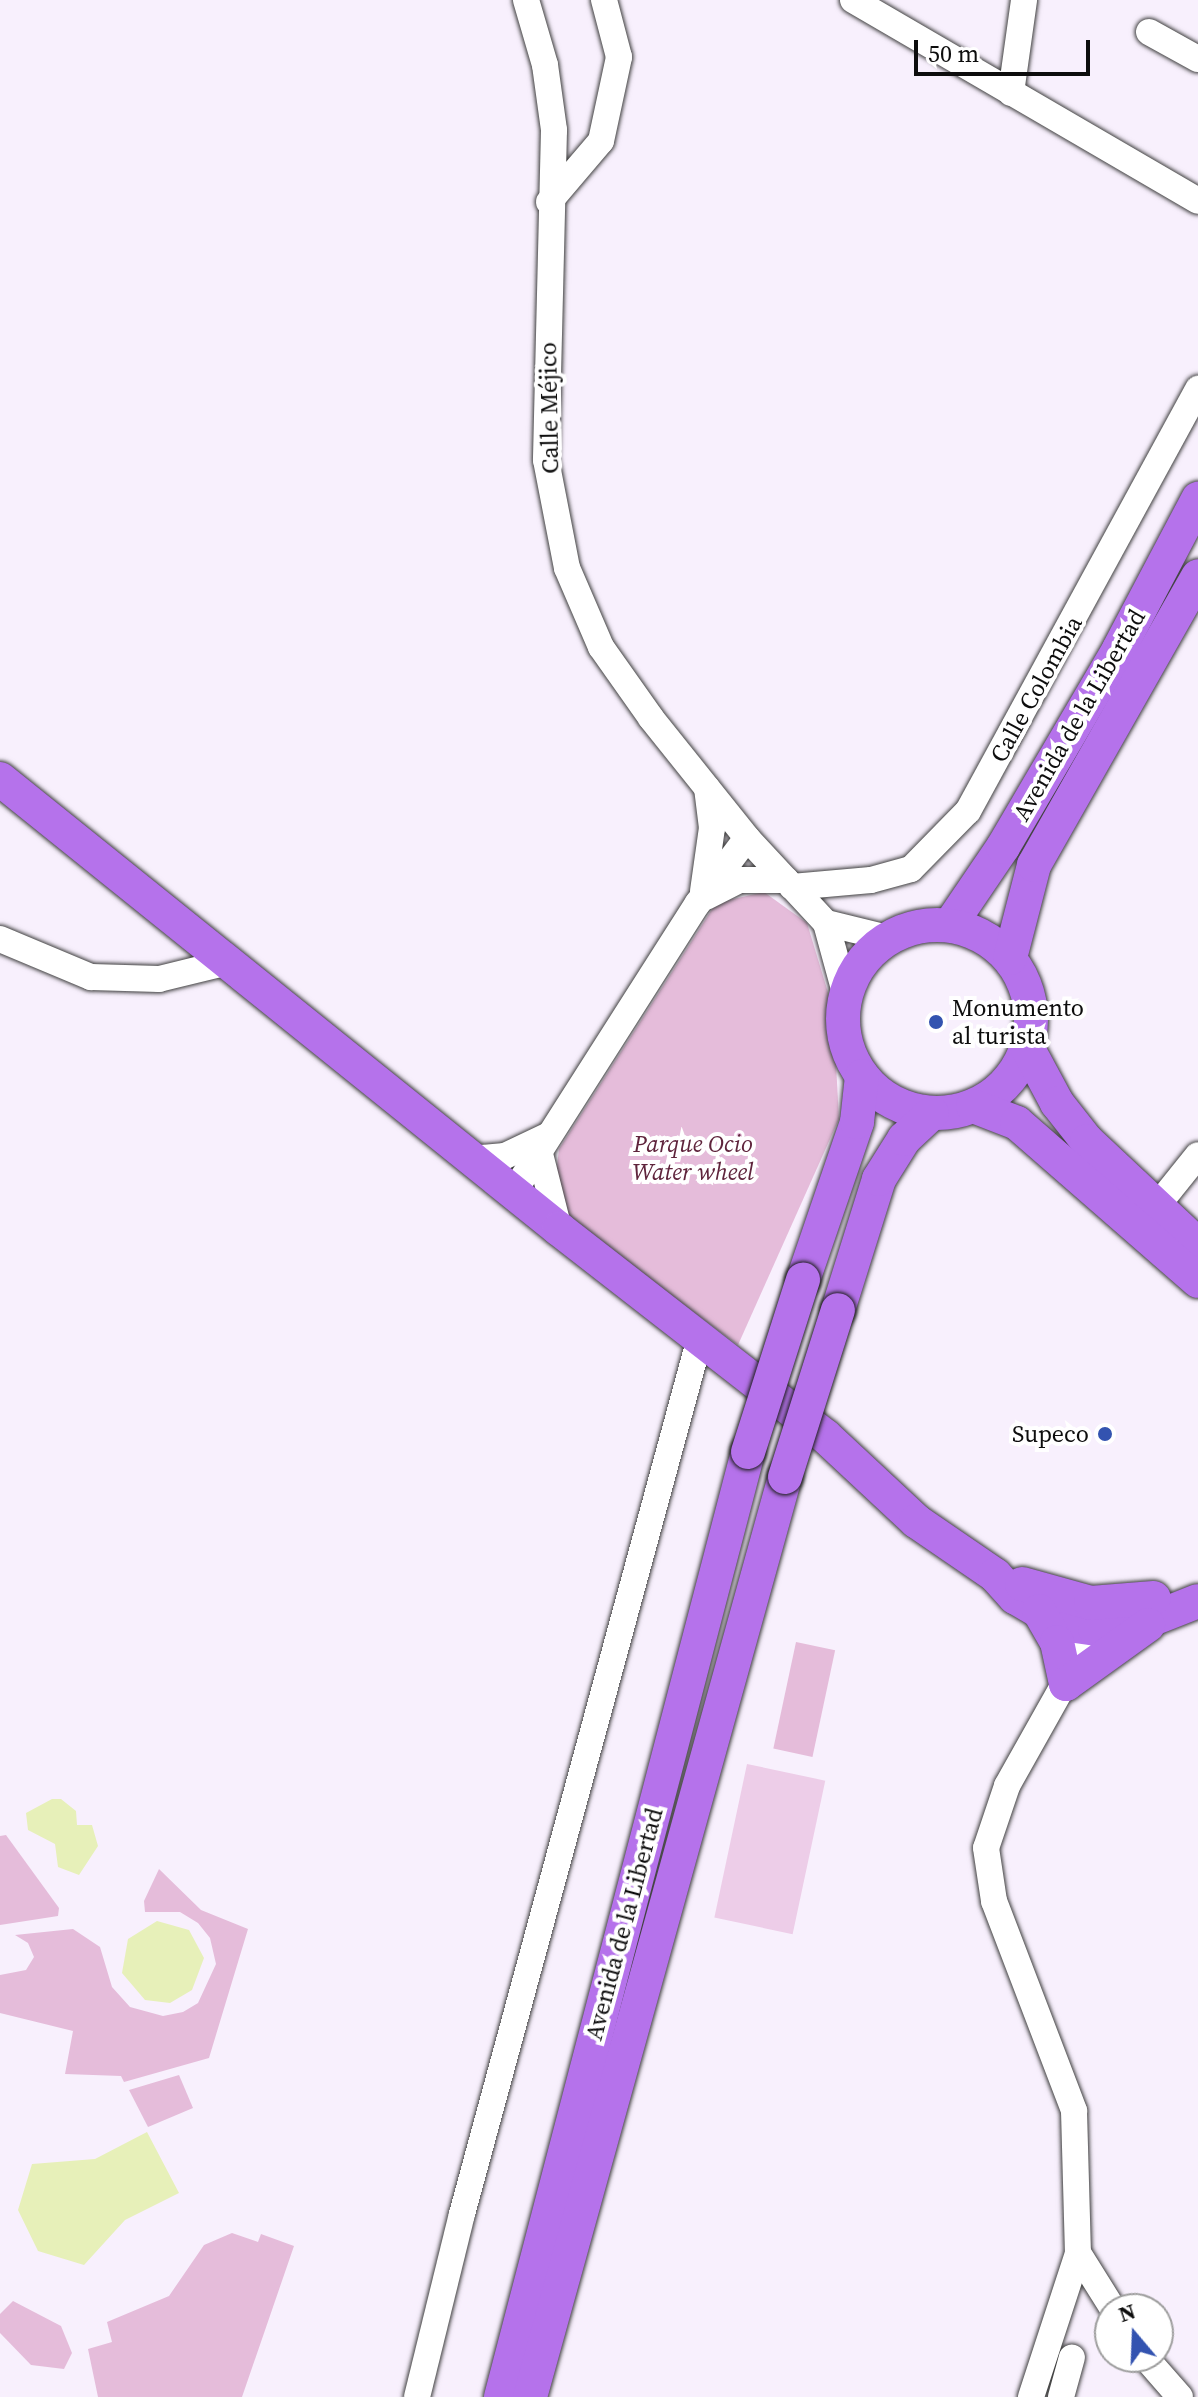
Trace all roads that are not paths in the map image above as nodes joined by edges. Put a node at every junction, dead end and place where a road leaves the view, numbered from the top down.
1 (526, 0) edge
2 (604, 0) edge
3 (853, 0) edge
4 (1024, 0) edge
5 (1149, 32) dead end
6 (1198, 59) edge
7 (1011, 93) junction
8 (1198, 201) edge
9 (549, 202) junction
10 (1198, 389) edge
11 (1198, 499) edge
12 (1198, 576) edge
13 (0, 779) edge
14 (707, 788) junction
15 (747, 838) junction
16 (789, 884) junction
17 (701, 899) junction
18 (826, 923) junction
19 (950, 925) junction
20 (888, 938) junction
21 (0, 939) edge
22 (1010, 958) junction
23 (228, 962) junction
24 (846, 996) junction
25 (1027, 1047) junction
26 (862, 1076) junction
27 (973, 1106) junction
28 (932, 1113) junction
29 (545, 1145) junction
30 (1198, 1155) edge
31 (470, 1159) junction
32 (513, 1193) junction
33 (1157, 1206) junction
34 (559, 1229) junction
35 (1198, 1245) edge
36 (1198, 1281) edge
37 (699, 1341) junction
38 (1198, 1587) edge
39 (1043, 1603) junction
40 (1159, 1618) junction
41 (1095, 1629) junction
42 (1066, 1684) junction
43 (1078, 2253) junction
44 (1103, 2293) edge
45 (1072, 2357) dead end
46 (1159, 2373) edge
47 (417, 2397) edge
48 (501, 2397) edge
49 (530, 2397) edge
50 (1031, 2397) edge
51 (1061, 2397) edge
52 (1180, 2397) edge

1 - 9 street, Calle Méjico
2 - 9 street
3 - 7 street
4 - 7 street
5 - 6 street
7 - 8 street
9 - 14 street, Calle Méjico
10 - 16 street, Calle Colombia
11 - 19 main road, Avenida de la Libertad
12 - 22 main road, Avenida de la Libertad
13 - 23 main road
14 - 15 street, Calle Méjico
14 - 17 street
15 - 16 street, Calle Méjico
15 - 17 street
16 - 17 street, Calle Colombia
16 - 18 street, Calle Méjico
17 - 29 street
18 - 20 street
18 - 24 street, Calle Méjico
19 - 20 main road
19 - 22 main road
20 - 24 main road
21 - 23 street
22 - 25 main road
23 - 31 main road
24 - 26 main road
25 - 27 main road
25 - 33 main road
26 - 28 main road
26 - 48 main road, Avenida de la Libertad, bridge
27 - 28 main road
27 - 36 main road
28 - 49 main road, Avenida de la Libertad, bridge
29 - 31 street
29 - 32 street
29 - 34 street
30 - 33 street
31 - 32 main road
32 - 34 main road
33 - 35 main road
34 - 37 main road
37 - 39 main road
37 - 47 street
38 - 39 main road
38 - 40 main road
38 - 41 main road
39 - 41 main road
39 - 42 main road
40 - 41 main road
40 - 42 main road
41 - 42 street
42 - 43 street
43 - 44 street
43 - 50 street
45 - 51 street
46 - 52 street

